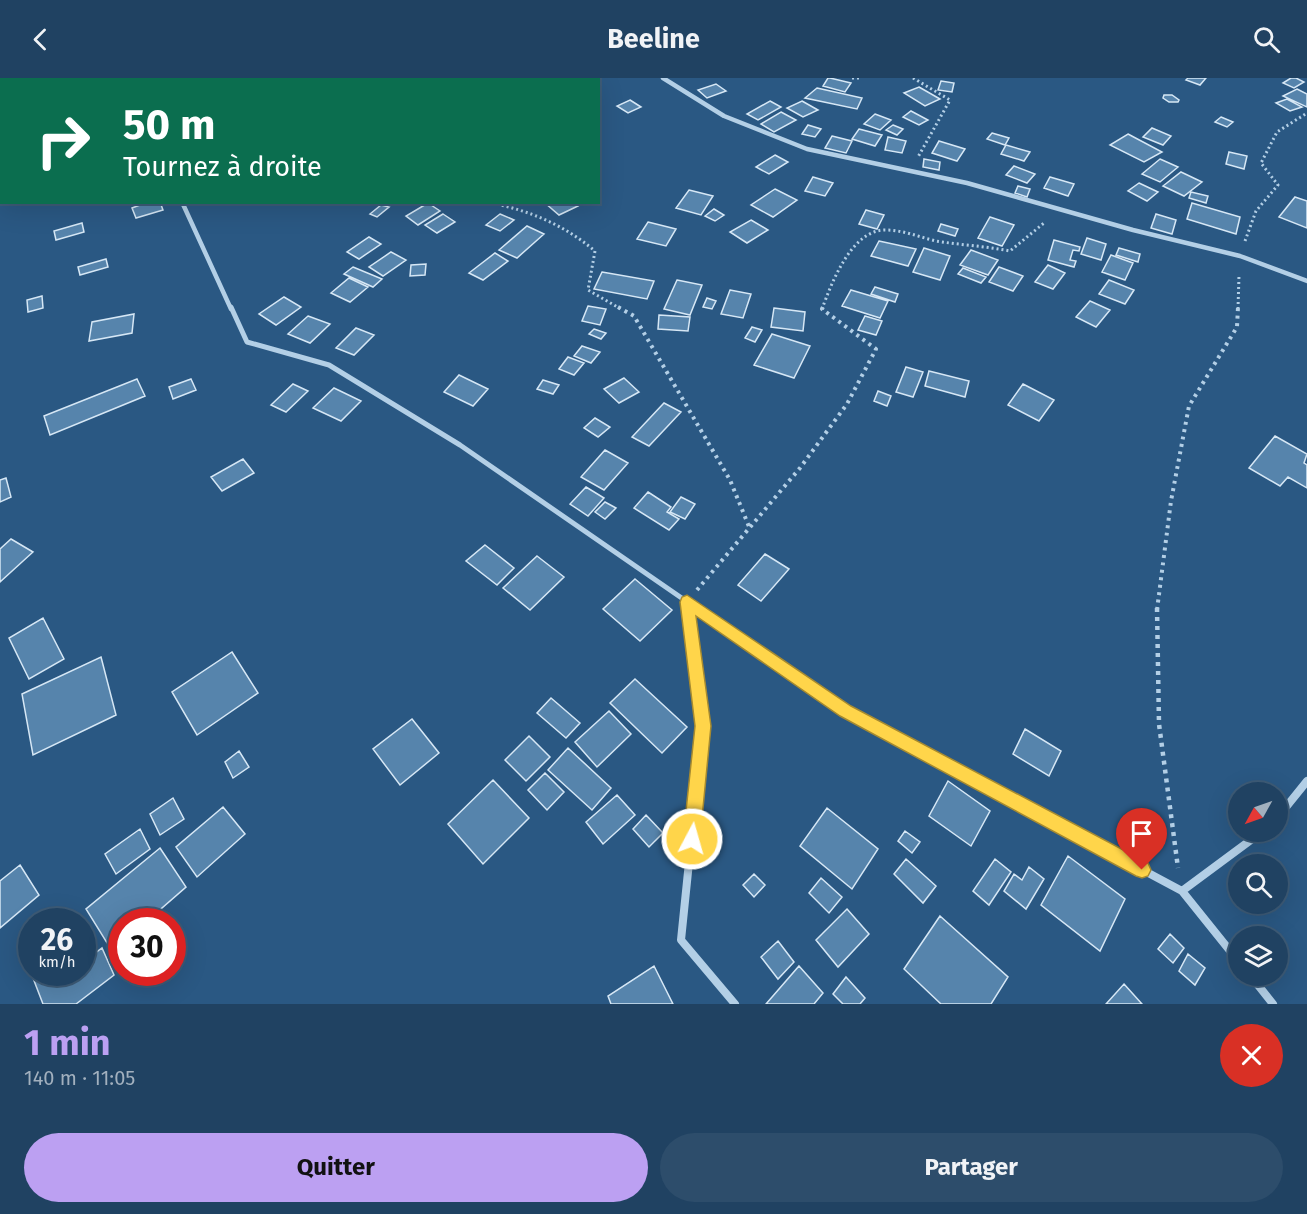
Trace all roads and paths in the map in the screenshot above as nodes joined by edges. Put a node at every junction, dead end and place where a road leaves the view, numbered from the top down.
1 (663, 78) edge
2 (852, 78) edge
3 (862, 78) edge
4 (913, 78) edge
5 (1307, 113) edge
6 (910, 171) junction
7 (183, 204) edge
8 (498, 204) edge
9 (1062, 210) junction
10 (1240, 256) junction
11 (1307, 281) edge
12 (750, 530) junction
13 (687, 602) junction
14 (1307, 781) edge
15 (1288, 805) edge
16 (1248, 842) edge
17 (1182, 891) junction
18 (1228, 948) edge
19 (1259, 986) edge
20 (735, 1004) edge
21 (1273, 1004) edge

1 - 6 street
2 - 3 path
4 - 6 path
5 - 10 path
6 - 9 street
7 - 13 street
8 - 12 path
9 - 10 street
9 - 12 path
10 - 11 street
10 - 17 path
12 - 13 path
13 - 17 street
13 - 20 street
14 - 15 street
16 - 17 street
17 - 18 street
19 - 21 street

